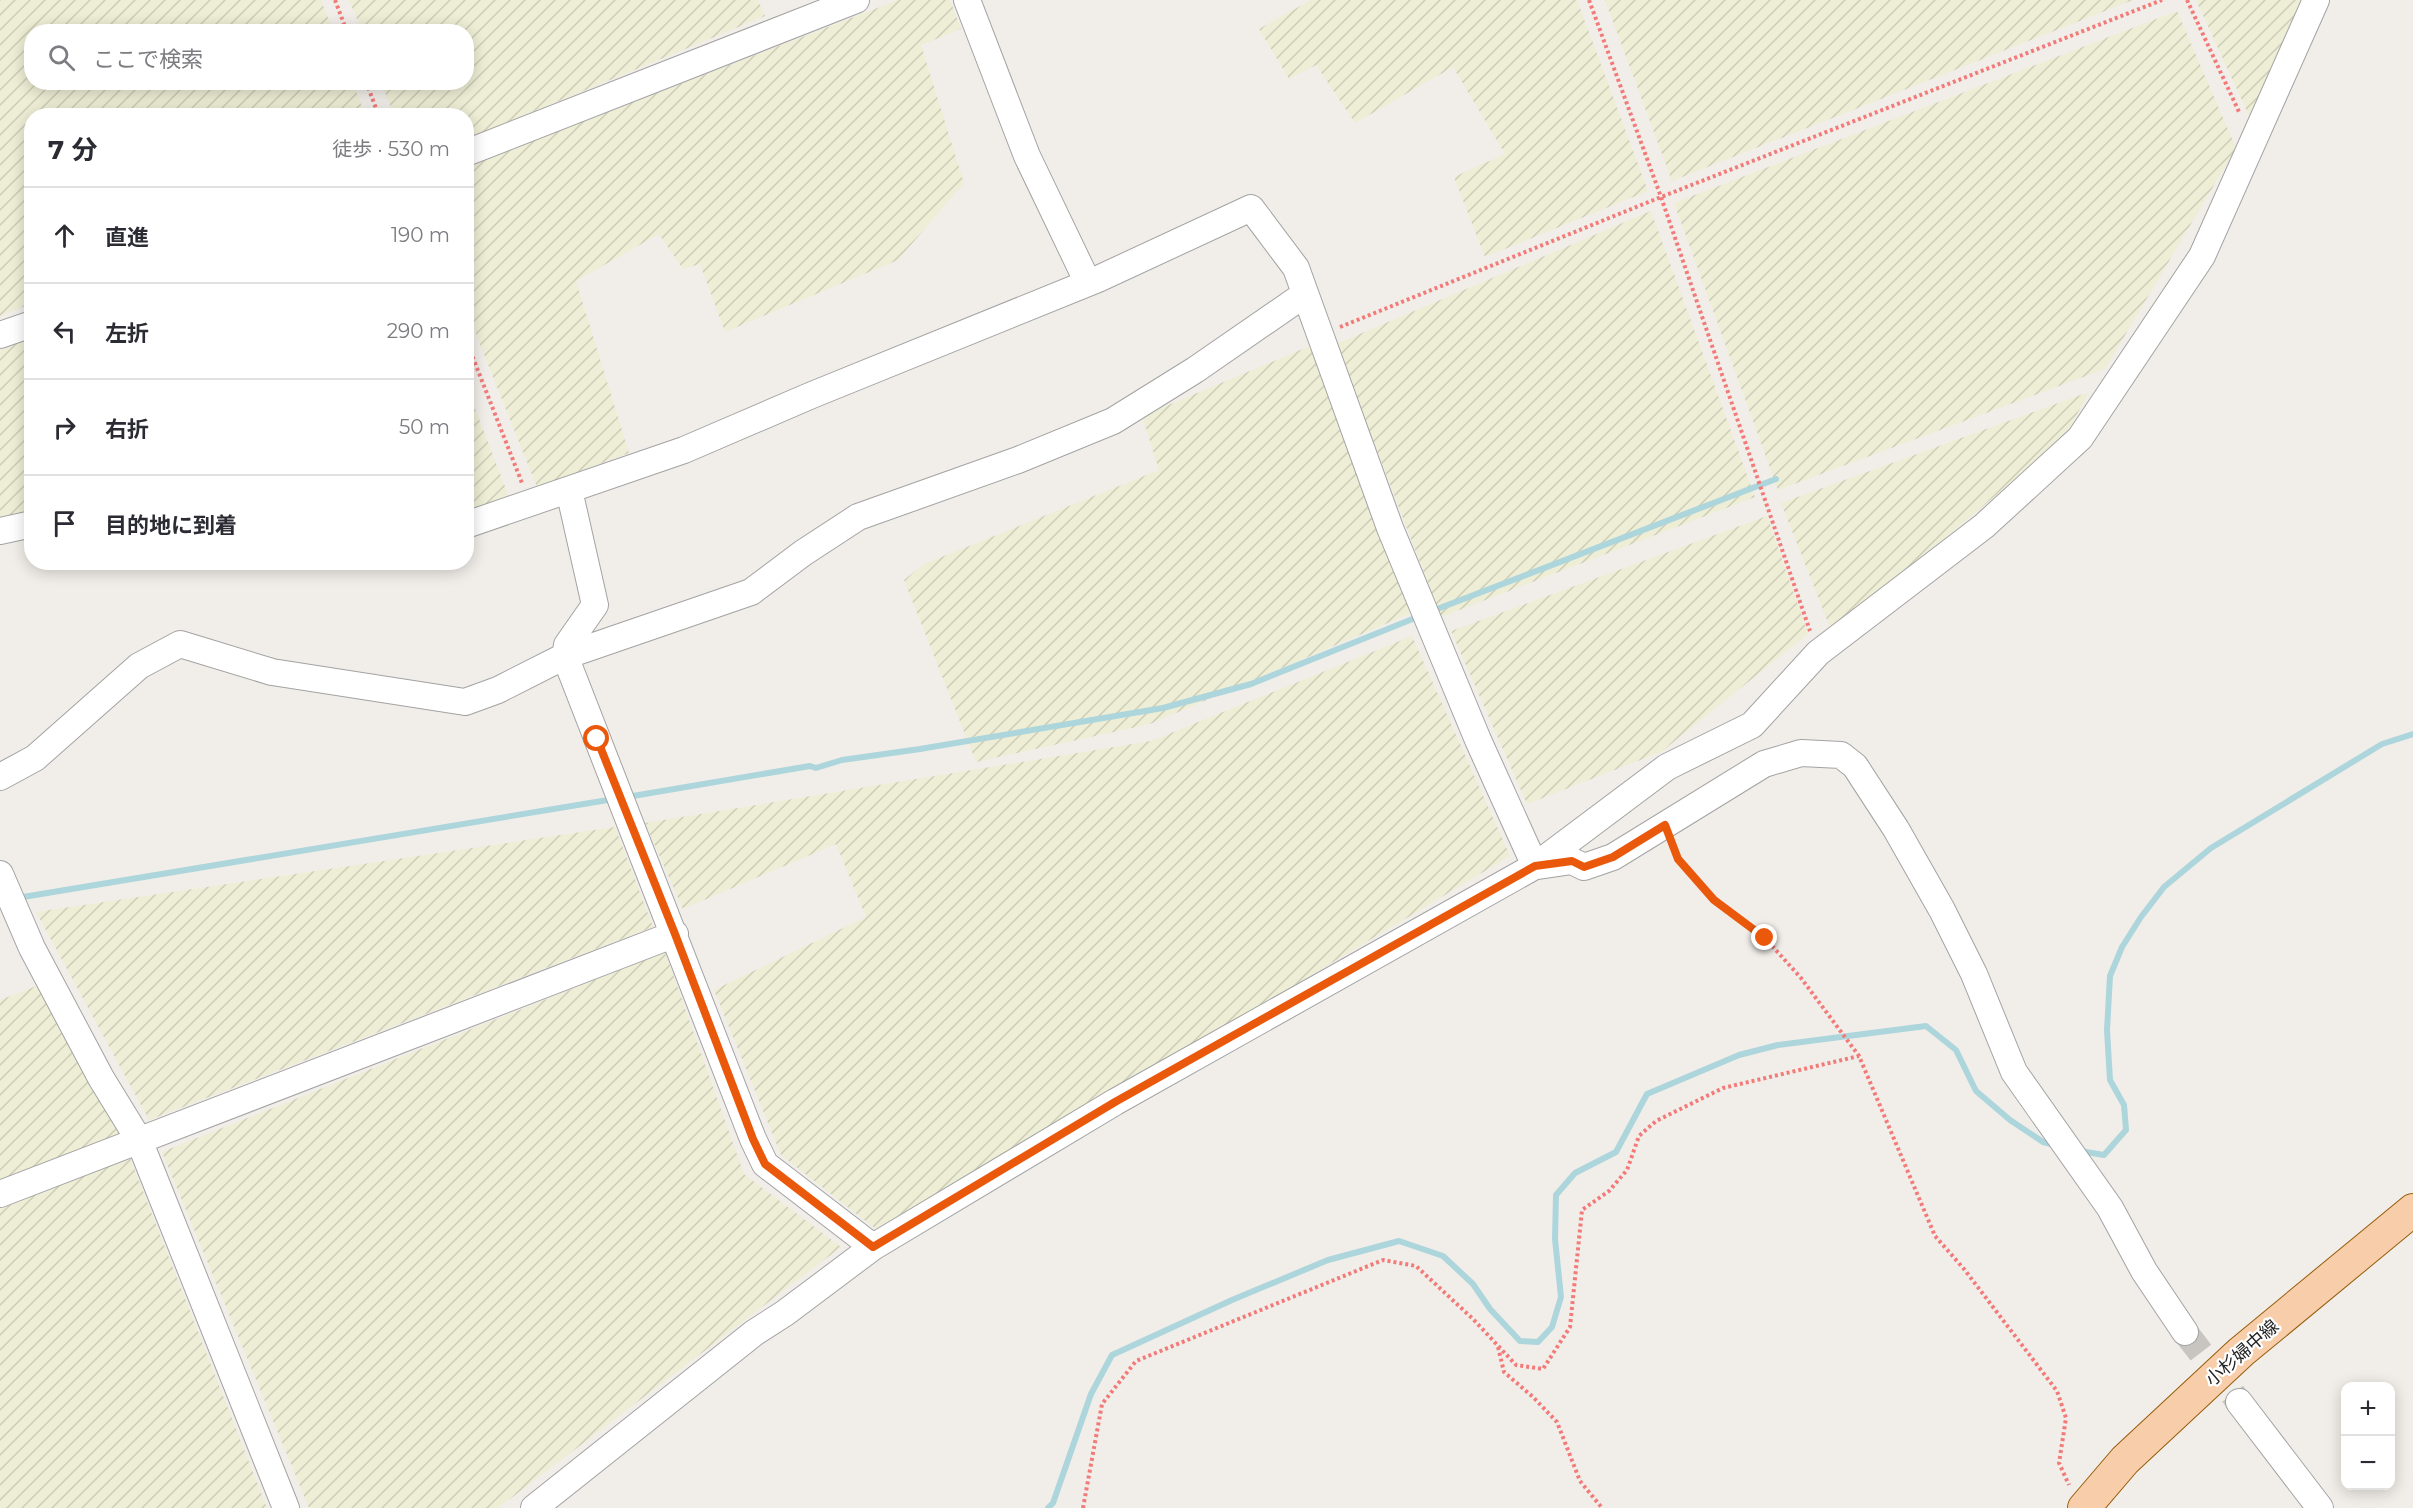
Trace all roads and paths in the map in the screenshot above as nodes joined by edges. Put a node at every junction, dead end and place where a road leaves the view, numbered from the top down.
1 (334, 0) edge
2 (856, 0) edge
3 (967, 0) edge
4 (1589, 0) edge
5 (2162, 0) edge
6 (2187, 0) edge
7 (2316, 0) edge
8 (344, 24) edge
9 (369, 90) edge
10 (376, 108) edge
11 (2252, 141) junction
12 (474, 150) edge
13 (1661, 197) junction
14 (1088, 284) junction
15 (1305, 294) junction
16 (24, 327) edge
17 (1320, 335) junction
18 (0, 336) edge
19 (474, 360) edge
20 (569, 490) junction
21 (530, 503) junction
22 (474, 522) edge
23 (24, 526) edge
24 (0, 531) edge
25 (1818, 653) junction
26 (565, 656) junction
27 (0, 777) edge
28 (1665, 825) junction
29 (1535, 866) junction
30 (0, 874) edge
31 (675, 934) junction
32 (1859, 1056) junction
33 (139, 1140) junction
34 (0, 1194) edge
35 (2413, 1210) edge
36 (873, 1247) junction
37 (2185, 1332) tunnel mouth
38 (1498, 1346) junction
39 (2239, 1401) tunnel mouth
40 (2078, 1499) edge
41 (286, 1508) edge
42 (534, 1508) edge
43 (1083, 1508) edge
44 (1602, 1508) edge
45 (2320, 1508) edge

1 - 8 path
2 - 12 street
3 - 14 street
4 - 13 path
5 - 13 path
6 - 11 path
7 - 11 street
9 - 10 path
11 - 25 street
13 - 17 path
13 - 25 path
14 - 15 street
14 - 20 street
15 - 17 street
15 - 26 street
16 - 18 street
17 - 29 street
19 - 21 path
20 - 21 street
20 - 26 street
21 - 22 street
23 - 24 street
25 - 29 street
26 - 27 street
26 - 31 street
28 - 29 street
28 - 32 path
28 - 37 street
29 - 36 street
30 - 33 street
31 - 33 street
31 - 36 street
32 - 38 path
32 - 40 path
33 - 34 street
33 - 41 street
35 - 40 main road, 小杉婦中線
36 - 42 street
38 - 43 path
38 - 44 path
39 - 45 street

